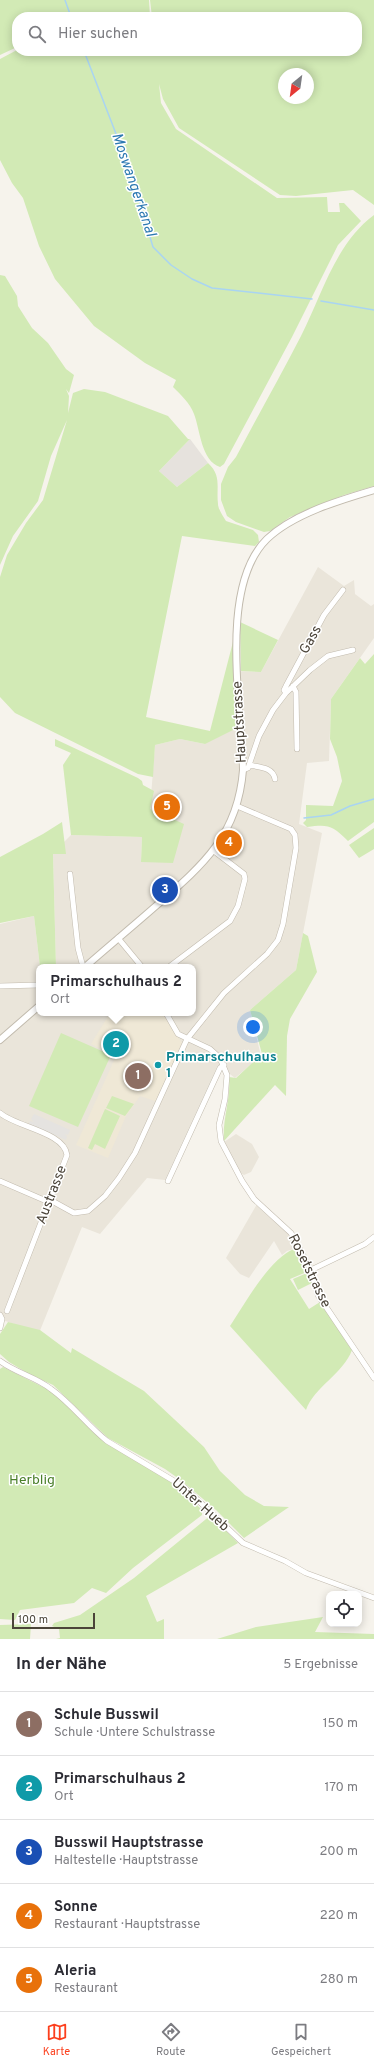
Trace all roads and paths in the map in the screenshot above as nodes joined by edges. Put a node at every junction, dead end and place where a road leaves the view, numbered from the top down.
1 (374, 490) edge
2 (343, 590) dead end
3 (353, 650) dead end
4 (293, 686) junction
5 (286, 693) junction
6 (297, 749) dead end
7 (249, 765) junction
8 (243, 770) junction
9 (275, 779) dead end
10 (237, 806) junction
11 (214, 851) junction
12 (70, 874) dead end
13 (118, 938) junction
14 (83, 964) edge
15 (88, 964) edge
16 (140, 964) edge
17 (173, 964) edge
18 (36, 985) edge
19 (0, 986) edge
20 (36, 1009) edge
21 (168, 1016) edge
22 (187, 1039) junction
23 (0, 1040) edge
24 (224, 1065) junction
25 (0, 1113) edge
26 (0, 1181) edge
27 (168, 1181) dead end
28 (50, 1201) junction
29 (374, 1237) edge
30 (311, 1270) junction
31 (7, 1311) dead end
32 (0, 1315) edge
33 (0, 1328) edge
34 (0, 1361) edge
35 (374, 1378) edge
36 (374, 1598) edge

1 - 8 street, Hauptstrasse
2 - 5 street, Gass
3 - 4 street
4 - 5 street
4 - 6 street
5 - 7 street
7 - 8 street
7 - 9 street
8 - 10 street, Hauptstrasse
10 - 11 street, Hauptstrasse
10 - 22 street
11 - 13 street, Hauptstrasse
11 - 17 street
12 - 14 street
13 - 15 street, Hauptstrasse
13 - 16 street
18 - 19 street
20 - 23 street
21 - 22 street
22 - 24 street
22 - 28 street
24 - 27 street
24 - 30 street, Rosetstrasse
25 - 28 street, Austrasse
26 - 28 street
28 - 31 street, Austrasse
29 - 30 street
30 - 35 street, Rosetstrasse
32 - 33 street
34 - 36 street, Unter Hueb

